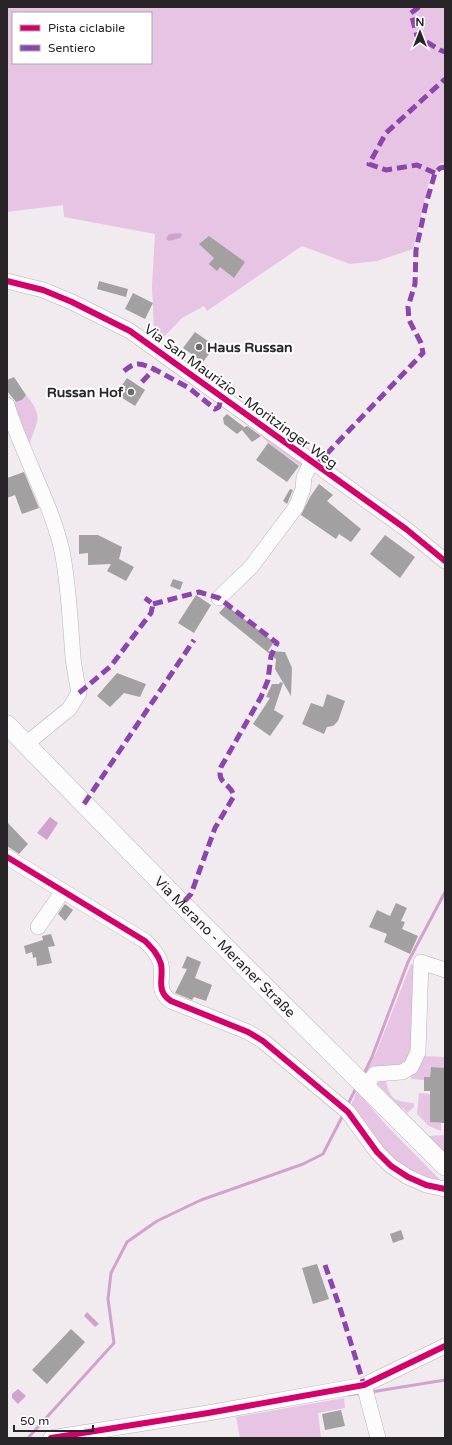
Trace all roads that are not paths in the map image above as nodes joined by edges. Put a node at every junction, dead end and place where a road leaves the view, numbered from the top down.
1 (7, 281) edge
2 (7, 405) edge
3 (312, 462) junction
4 (445, 561) edge
5 (219, 598) dead end
6 (7, 725) edge
7 (29, 742) junction
8 (7, 857) edge
9 (63, 891) junction
10 (38, 927) dead end
11 (445, 970) edge
12 (361, 1082) junction
13 (445, 1166) edge
14 (445, 1189) edge
15 (445, 1346) edge
16 (364, 1385) junction
17 (97, 1435) edge
18 (51, 1438) edge
19 (378, 1438) edge

1 - 3 street, Via San Maurizio - Moritzinger Weg
2 - 7 street
3 - 4 street, Via San Maurizio - Moritzinger Weg
3 - 5 street
6 - 7 main road, Via Merano - Meraner Straße
7 - 12 main road, Via Merano - Meraner Straße
8 - 9 street
9 - 10 street
9 - 14 street
11 - 12 street
12 - 13 main road, Via Merano - Meraner Straße
15 - 16 street
16 - 17 street
16 - 19 street
17 - 18 street

